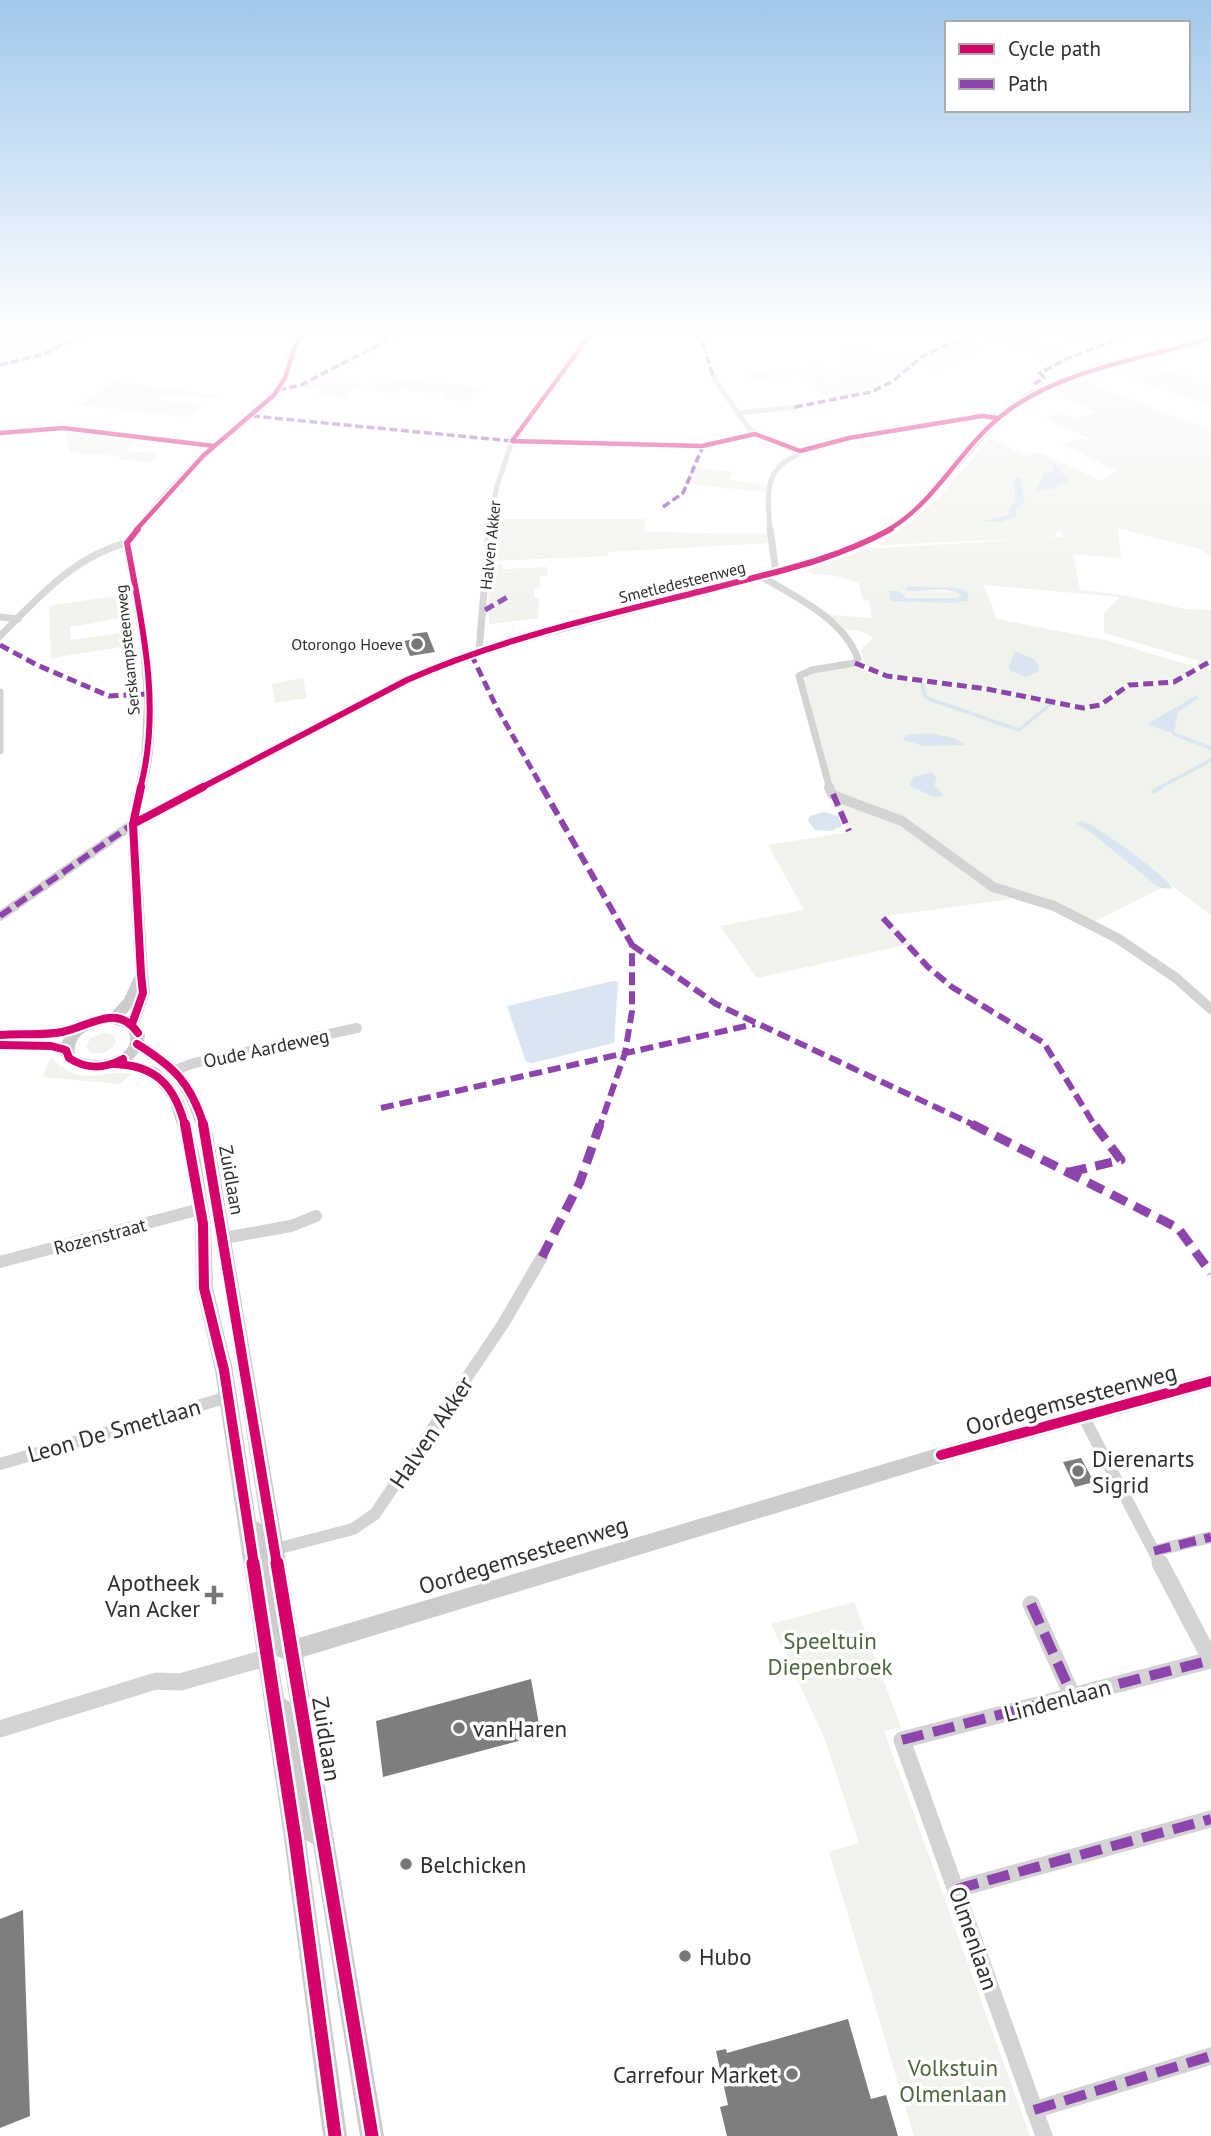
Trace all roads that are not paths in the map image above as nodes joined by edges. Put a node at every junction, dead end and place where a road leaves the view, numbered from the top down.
1 (29, 431) edge
2 (85, 431) edge
3 (232, 431) edge
4 (752, 431) edge
5 (893, 431) edge
6 (987, 431) edge
7 (0, 433) edge
8 (755, 434) junction
9 (214, 446) junction
10 (800, 451) junction
11 (127, 543) junction
12 (776, 572) junction
13 (761, 576) junction
14 (0, 617) edge
15 (18, 619) junction
16 (0, 636) edge
17 (479, 652) junction
18 (0, 692) edge
19 (0, 751) edge
20 (133, 824) junction
21 (0, 916) edge
22 (141, 974) junction
23 (1211, 1009) edge
24 (114, 1018) junction
25 (132, 1024) junction
26 (82, 1027) junction
27 (357, 1028) dead end
28 (0, 1035) edge
29 (137, 1044) junction
30 (0, 1045) edge
31 (66, 1050) junction
32 (114, 1063) junction
33 (175, 1070) junction
34 (200, 1209) junction
35 (316, 1216) dead end
36 (224, 1238) junction
37 (542, 1257) dead end
38 (0, 1262) edge
39 (208, 1303) junction
40 (243, 1349) junction
41 (1211, 1381) edge
42 (228, 1397) junction
43 (1083, 1416) junction
44 (0, 1464) edge
45 (247, 1526) junction
46 (1211, 1537) edge
47 (275, 1549) junction
48 (1154, 1551) junction
49 (1031, 1604) dead end
50 (293, 1650) junction
51 (266, 1658) junction
52 (1211, 1660) edge
53 (1072, 1695) junction
54 (274, 1704) junction
55 (0, 1729) edge
56 (902, 1740) joint
57 (1211, 1819) edge
58 (323, 1838) junction
59 (957, 1889) junction
60 (1211, 2056) edge
61 (1034, 2110) junction
62 (335, 2136) edge
63 (372, 2136) edge
64 (1044, 2136) edge

1 - 7 street
2 - 9 street
3 - 9 street
4 - 8 street
5 - 10 street
6 - 12 street, Smetledesteenweg
8 - 10 street
8 - 17 street, Halven Akker
9 - 11 street
10 - 12 street
11 - 15 street
11 - 20 street, Serskampsteenweg
12 - 13 street, Smetledesteenweg
13 - 17 street, Smetledesteenweg
13 - 23 street
14 - 15 street
15 - 16 street
17 - 20 street, Smetledesteenweg
18 - 19 street
20 - 21 street
20 - 22 street
22 - 24 street
22 - 25 street
24 - 25 street
24 - 26 street
25 - 29 street
26 - 28 street
26 - 31 street
27 - 33 street, Oude Aardeweg
29 - 32 street
29 - 33 street, Zuidlaan
30 - 31 street
31 - 32 street
32 - 34 street, Zuidlaan
33 - 36 street, Zuidlaan
34 - 38 street, Rozenstraat
34 - 39 street, Zuidlaan
35 - 36 street
36 - 40 street, Zuidlaan
37 - 47 street, Halven Akker
39 - 40 street, Zuidlaan
39 - 42 street, Zuidlaan
40 - 47 street, Zuidlaan
41 - 43 street, Oordegemsesteenweg
42 - 44 street, Leon De Smetlaan
42 - 45 street, Zuidlaan
43 - 48 street, Lindenlaan
43 - 50 street, Oordegemsesteenweg
45 - 50 street, Zuidlaan
45 - 51 street, Zuidlaan
46 - 48 street
47 - 50 street, Zuidlaan
48 - 52 street, Lindenlaan
49 - 53 street
50 - 58 street, Zuidlaan
51 - 54 street, Zuidlaan
51 - 55 street
52 - 53 street, Lindenlaan
53 - 56 street, Lindenlaan
54 - 58 street, Zuidlaan
54 - 62 street, Zuidlaan
56 - 59 street, Olmenlaan
57 - 59 street
58 - 63 street, Zuidlaan
59 - 61 street, Olmenlaan
60 - 61 street
61 - 64 street, Olmenlaan

